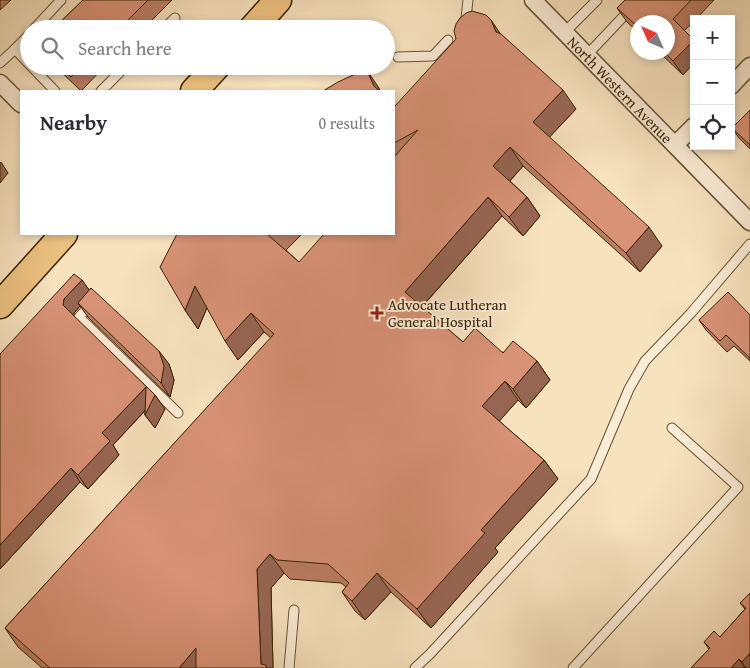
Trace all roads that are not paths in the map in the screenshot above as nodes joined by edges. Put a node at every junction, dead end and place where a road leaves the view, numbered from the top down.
1 (61, 0) edge
2 (278, 0) edge
3 (468, 0) edge
4 (534, 0) edge
5 (597, 0) edge
6 (639, 0) edge
7 (42, 20) edge
8 (260, 20) edge
9 (458, 29) edge
10 (565, 32) junction
11 (448, 40) dead end
12 (20, 44) edge
13 (15, 49) junction
14 (20, 54) edge
15 (587, 55) junction
16 (398, 57) dead end
17 (0, 63) edge
18 (750, 66) edge
19 (40, 75) edge
20 (117, 75) edge
21 (209, 75) edge
22 (735, 82) edge
23 (0, 83) edge
24 (54, 90) edge
25 (102, 90) edge
26 (195, 90) edge
27 (20, 103) edge
28 (690, 130) edge
29 (676, 145) junction
30 (750, 222) edge
31 (63, 235) edge
32 (750, 244) edge
33 (96, 298) edge
34 (0, 305) edge
35 (178, 414) dead end
36 (672, 428) dead end
37 (294, 610) dead end
38 (289, 668) edge
39 (415, 668) edge
40 (573, 668) edge

1 - 7 lane
2 - 8 main road
3 - 9 lane
4 - 10 street, North Western Avenue
5 - 10 lane
6 - 15 lane
10 - 15 street, North Western Avenue
11 - 16 lane
12 - 13 lane
13 - 14 lane
13 - 17 lane
15 - 29 street, North Western Avenue
18 - 22 street
19 - 24 lane
20 - 25 lane
21 - 26 main road
23 - 27 street
28 - 29 street
29 - 30 street, North Western Avenue
31 - 34 main road
32 - 39 lane
33 - 35 lane
36 - 40 lane
37 - 38 lane

